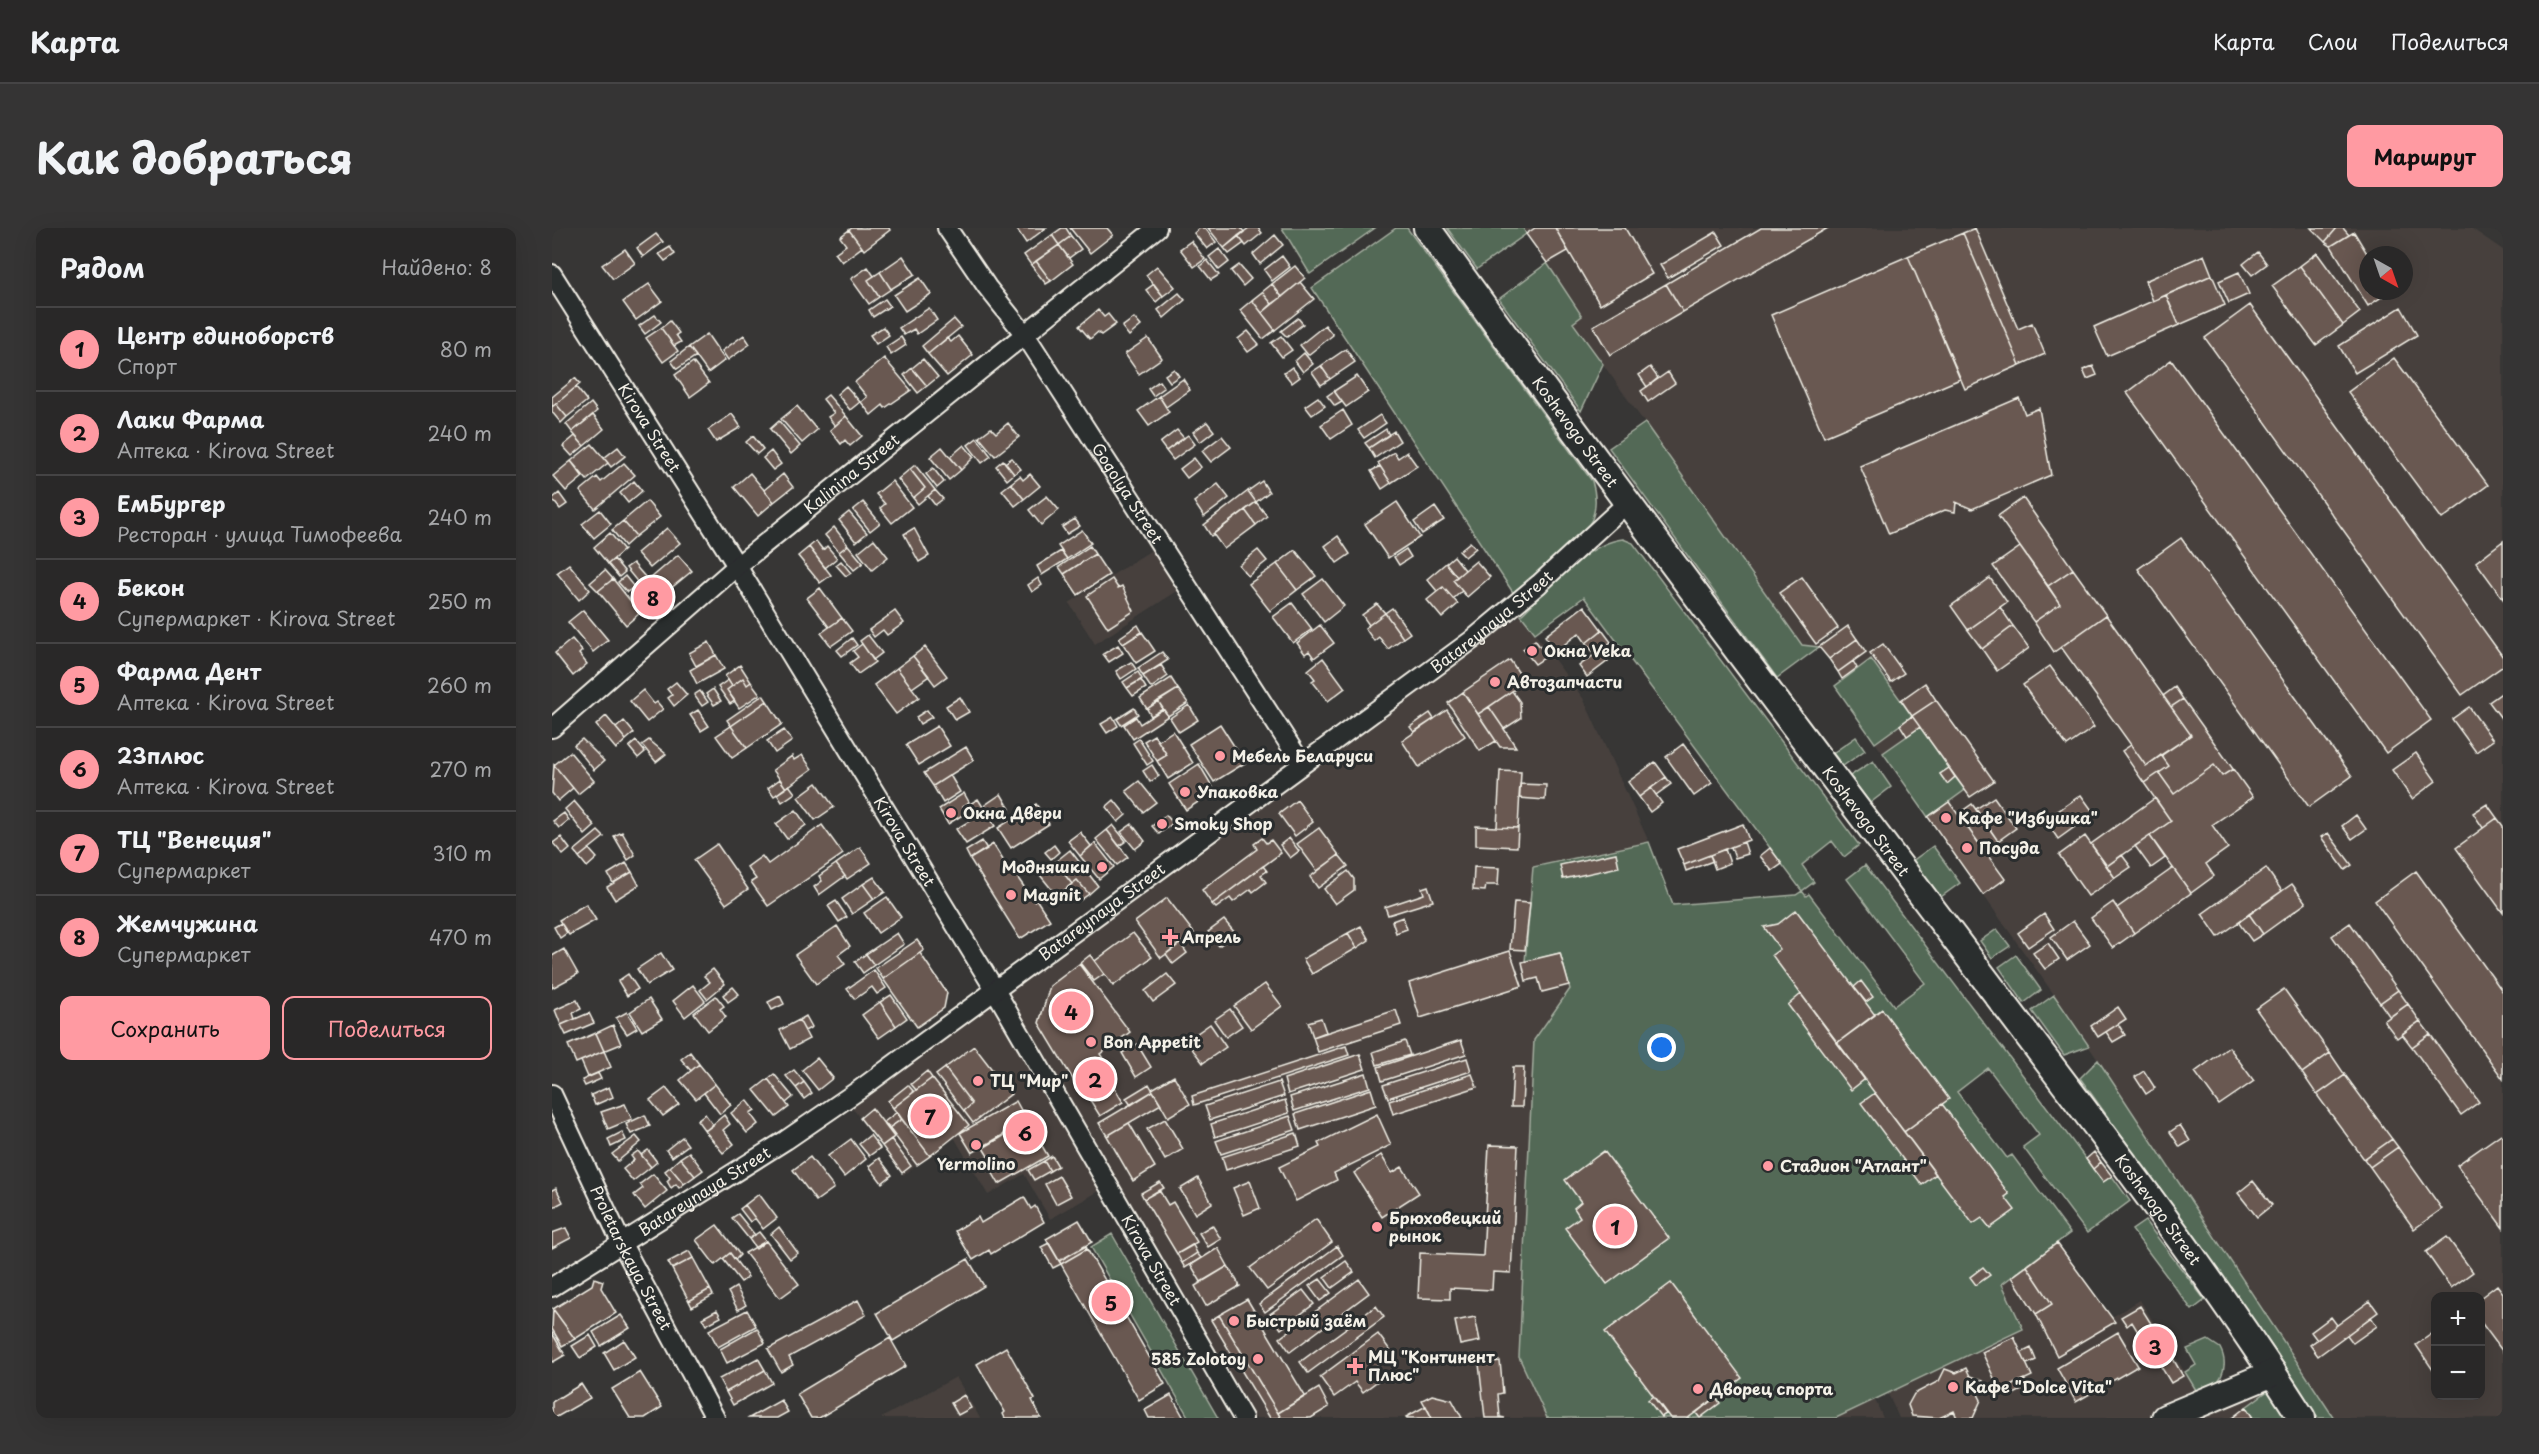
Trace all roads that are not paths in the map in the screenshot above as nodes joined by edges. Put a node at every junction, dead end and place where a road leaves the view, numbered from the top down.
1 (947, 228) edge
2 (1157, 228) edge
3 (1427, 228) edge
4 (552, 274) edge
5 (1026, 336) junction
6 (1626, 504) junction
7 (737, 566) junction
8 (552, 728) edge
9 (1302, 764) junction
10 (995, 990) junction
11 (552, 1094) edge
12 (622, 1244) junction
13 (552, 1287) edge
14 (2273, 1372) junction
15 (715, 1418) edge
16 (1243, 1418) edge
17 (2165, 1418) edge
18 (2302, 1418) edge

1 - 5 street, Gogolya Street
2 - 5 street, Kalinina Street
3 - 6 street, Koshevogo Street
4 - 7 street, Kirova Street
5 - 7 street, Kalinina Street
5 - 9 street, Gogolya Street
6 - 9 street, Batareynaya Street
6 - 14 street, Koshevogo Street
7 - 8 street, Kalinina Street
7 - 10 street, Kirova Street
9 - 10 street, Batareynaya Street
10 - 12 street, Batareynaya Street
10 - 16 street, Kirova Street
11 - 12 street, Proletarskaya Street
12 - 13 street, Batareynaya Street
12 - 15 street, Proletarskaya Street
14 - 17 street
14 - 18 street, Koshevogo Street

